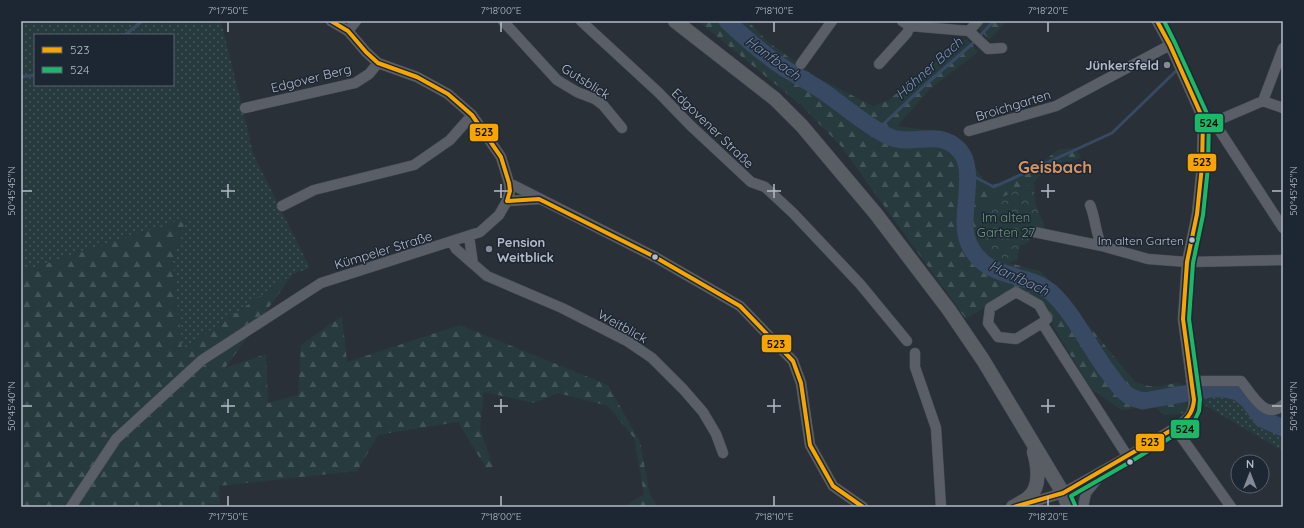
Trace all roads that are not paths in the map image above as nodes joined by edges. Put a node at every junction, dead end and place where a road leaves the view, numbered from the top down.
1 (331, 21) edge
2 (356, 21) edge
3 (503, 21) edge
4 (581, 21) edge
5 (675, 21) edge
6 (832, 21) edge
7 (978, 21) edge
8 (1157, 21) edge
9 (906, 24) edge
10 (348, 31) junction
11 (971, 34) junction
12 (1170, 45) junction
13 (1002, 48) dead end
14 (1283, 48) edge
15 (378, 63) junction
16 (801, 64) dead end
17 (880, 64) dead end
18 (1263, 101) junction
19 (245, 108) dead end
20 (1283, 108) edge
21 (472, 116) junction
22 (1203, 120) junction
23 (1214, 122) junction
24 (622, 128) dead end
25 (969, 131) dead end
26 (509, 183) junction
27 (539, 199) junction
28 (508, 201) junction
29 (1090, 205) dead end
30 (282, 206) dead end
31 (1283, 228) edge
32 (1034, 232) dead end
33 (469, 236) junction
34 (452, 242) junction
35 (1102, 246) junction
36 (1283, 260) edge
37 (1187, 262) junction
38 (474, 264) junction
39 (1042, 323) junction
40 (907, 341) dead end
41 (916, 353) dead end
42 (1191, 384) junction
43 (1280, 407) edge
44 (1175, 428) junction
45 (1030, 438) junction
46 (723, 453) dead end
47 (1128, 457) junction
48 (1104, 470) junction
49 (1063, 493) junction
50 (71, 507) edge
51 (863, 507) edge
52 (941, 507) edge
53 (1014, 507) edge
54 (1069, 507) edge
55 (1083, 507) edge
56 (1231, 507) edge

1 - 10 street
2 - 10 street
3 - 24 street, Gutsblick
4 - 40 street, Edgovener Straße
5 - 45 main road
6 - 16 street
7 - 11 street
8 - 12 street
9 - 11 street
9 - 17 street
10 - 15 street
11 - 13 street
12 - 22 street
12 - 25 street, Broichgarten
14 - 18 street
15 - 19 street, Edgover Berg
15 - 21 street
18 - 20 street
18 - 23 street
21 - 26 street
21 - 30 street
22 - 23 street
22 - 37 street
23 - 31 street
26 - 27 street
26 - 28 street
27 - 28 street
27 - 51 street
28 - 33 street, Kümpeler Straße
29 - 35 street
32 - 35 street
33 - 34 street, Kümpeler Straße
33 - 38 street
34 - 38 street, Weitblick
34 - 50 street, Kümpeler Straße
35 - 37 street
36 - 37 street
37 - 42 street
38 - 46 street, Weitblick
39 - 39 street
39 - 47 street
41 - 52 street
42 - 43 street
42 - 44 street
44 - 47 street
44 - 56 street
45 - 49 main road
45 - 53 main road
47 - 48 street
48 - 49 street
48 - 55 street
49 - 53 street
49 - 54 main road

